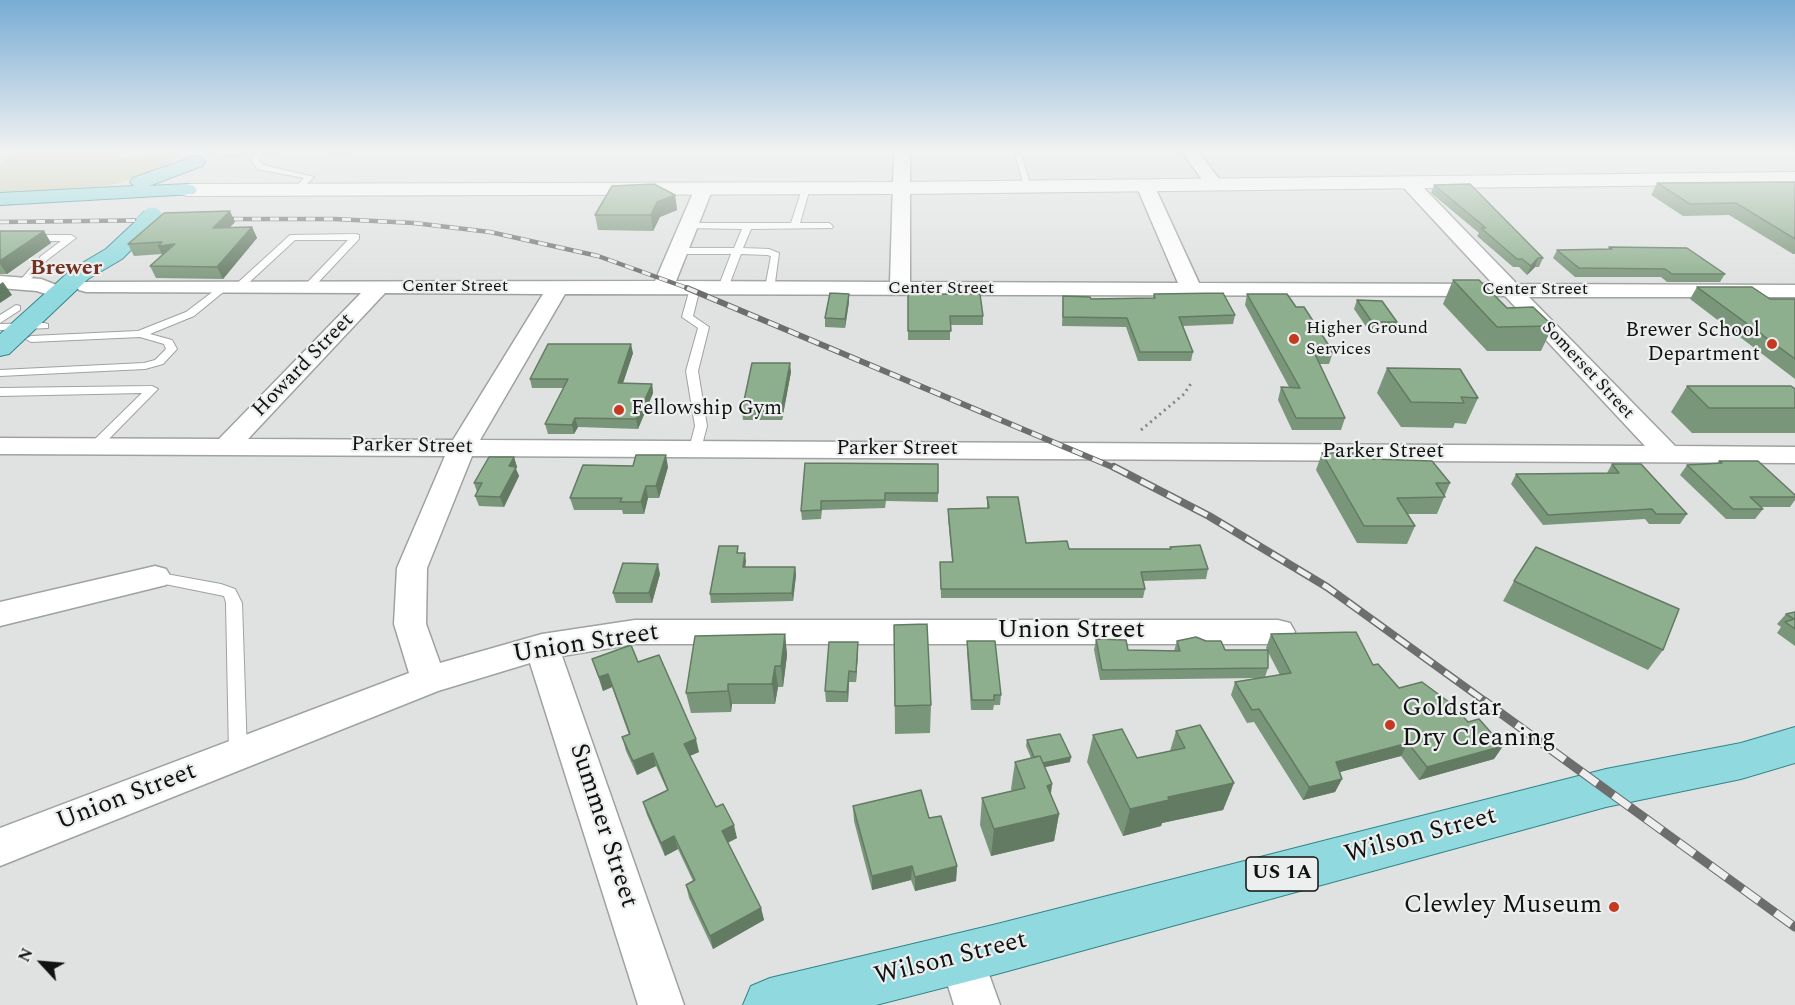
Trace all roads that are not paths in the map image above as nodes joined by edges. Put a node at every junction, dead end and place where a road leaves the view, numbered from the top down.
1 (36, 197) edge
2 (132, 197) edge
3 (174, 197) edge
4 (701, 197) edge
5 (803, 197) edge
6 (902, 197) edge
7 (1151, 197) edge
8 (1422, 197) edge
9 (0, 199) edge
10 (0, 208) edge
11 (689, 226) junction
12 (748, 226) junction
13 (795, 226) junction
14 (829, 226) dead end
15 (0, 238) edge
16 (678, 251) junction
17 (737, 251) junction
18 (114, 254) junction
19 (0, 282) edge
20 (23, 283) junction
21 (86, 286) junction
22 (231, 287) junction
23 (308, 287) junction
24 (379, 287) junction
25 (558, 287) junction
26 (663, 288) junction
27 (695, 288) junction
28 (723, 288) junction
29 (770, 288) junction
30 (900, 288) junction
31 (1191, 289) junction
32 (1511, 290) junction
33 (1795, 291) edge
34 (60, 293) junction
35 (19, 324) edge
36 (140, 334) junction
37 (0, 348) edge
38 (0, 372) edge
39 (0, 392) edge
40 (96, 445) junction
41 (228, 445) junction
42 (0, 446) edge
43 (462, 448) junction
44 (695, 449) junction
45 (1666, 454) junction
46 (1795, 455) edge
47 (155, 577) joint
48 (0, 614) edge
49 (1278, 632) edge
50 (542, 647) junction
51 (429, 680) junction
52 (1795, 745) edge
53 (238, 754) junction
54 (0, 847) edge
55 (961, 957) junction
56 (661, 1005) edge
57 (770, 1005) edge
58 (977, 1005) edge

1 - 9 main road
2 - 10 main road
3 - 18 main road
4 - 11 street
5 - 13 lane
6 - 30 street
7 - 31 street
8 - 32 street, Somerset Street
11 - 12 lane
11 - 16 street
12 - 13 lane
12 - 17 lane
13 - 14 lane
15 - 20 lane
16 - 17 lane
16 - 26 street
17 - 28 lane
17 - 29 lane
18 - 21 main road
18 - 34 main road
19 - 20 street
20 - 34 street
21 - 22 street, Center Street
21 - 35 main road
22 - 23 street, Center Street
22 - 23 lane
22 - 36 lane
23 - 24 street, Center Street
24 - 25 street, Center Street
24 - 41 street, Howard Street
25 - 26 street, Center Street
25 - 43 street
26 - 27 street, Center Street
27 - 28 street, Center Street
27 - 44 lane
28 - 29 street, Center Street
29 - 30 street, Center Street
30 - 31 street, Center Street
31 - 32 street, Center Street
32 - 33 street, Center Street
32 - 45 street, Somerset Street
34 - 35 main road
35 - 36 lane
35 - 37 main road
35 - 38 main road
36 - 38 lane
39 - 40 lane
40 - 41 street, Parker Street
40 - 42 street, Parker Street
41 - 43 street, Parker Street
43 - 44 street, Parker Street
43 - 51 street
44 - 45 street, Parker Street
45 - 46 street, Parker Street
47 - 48 street
47 - 53 lane
49 - 50 street, Union Street
50 - 51 street, Union Street
50 - 56 street, Summer Street
51 - 53 street, Union Street
52 - 55 main road, Wilson Street / US 1A
53 - 54 street, Union Street
55 - 57 main road, Wilson Street / US 1A
55 - 58 street

